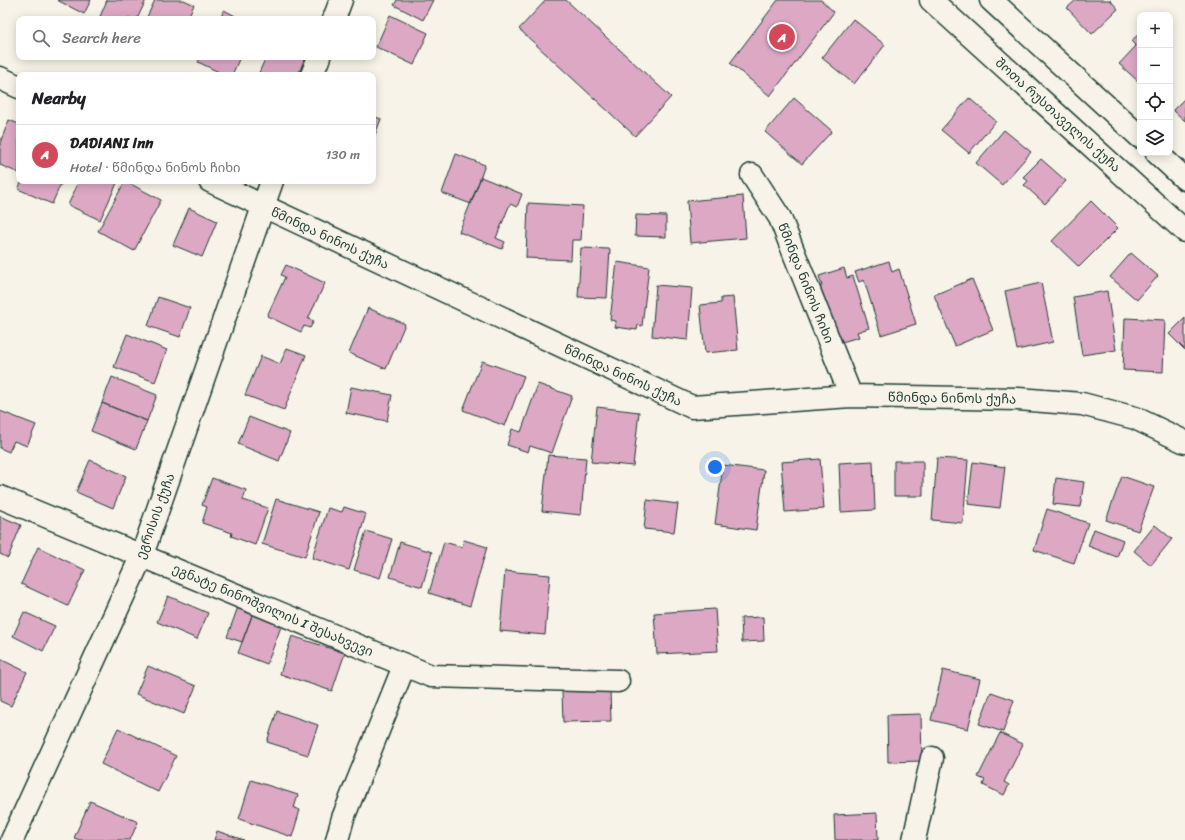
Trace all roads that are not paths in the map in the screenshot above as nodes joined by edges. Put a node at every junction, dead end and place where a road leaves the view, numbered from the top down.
1 (341, 0) edge
2 (931, 0) edge
3 (991, 0) edge
4 (335, 16) edge
5 (318, 60) edge
6 (313, 72) edge
7 (0, 78) edge
8 (16, 86) edge
9 (1137, 134) edge
10 (1160, 156) edge
11 (752, 175) dead end
12 (1185, 179) edge
13 (216, 184) edge
14 (271, 184) edge
15 (262, 207) junction
16 (1185, 231) edge
17 (851, 396) junction
18 (1185, 442) edge
19 (0, 497) edge
20 (142, 555) junction
21 (404, 666) junction
22 (618, 681) dead end
23 (932, 758) dead end
24 (12, 840) edge
25 (337, 840) edge
26 (914, 840) edge

1 - 4 street
2 - 16 street, შოთა რუსთაველის ქუჩა
3 - 9 street
5 - 6 street
7 - 8 street
10 - 12 street
11 - 17 street, წმინდა ნინოს ჩიხი
13 - 15 street, წმინდა ნინოს ქუჩა
14 - 15 street, ეგრისის ქუჩა
15 - 17 street, წმინდა ნინოს ქუჩა
15 - 20 street, ეგრისის ქუჩა
17 - 18 street, წმინდა ნინოს ქუჩა
19 - 20 street, ეგნატე ნინოშვილის I შესახვევი
20 - 21 street, ეგნატე ნინოშვილის I შესახვევი
20 - 24 street, ეგრისის ქუჩა
21 - 22 street, ეგნატე ნინოშვილის I შესახვევი
21 - 25 street
23 - 26 street

